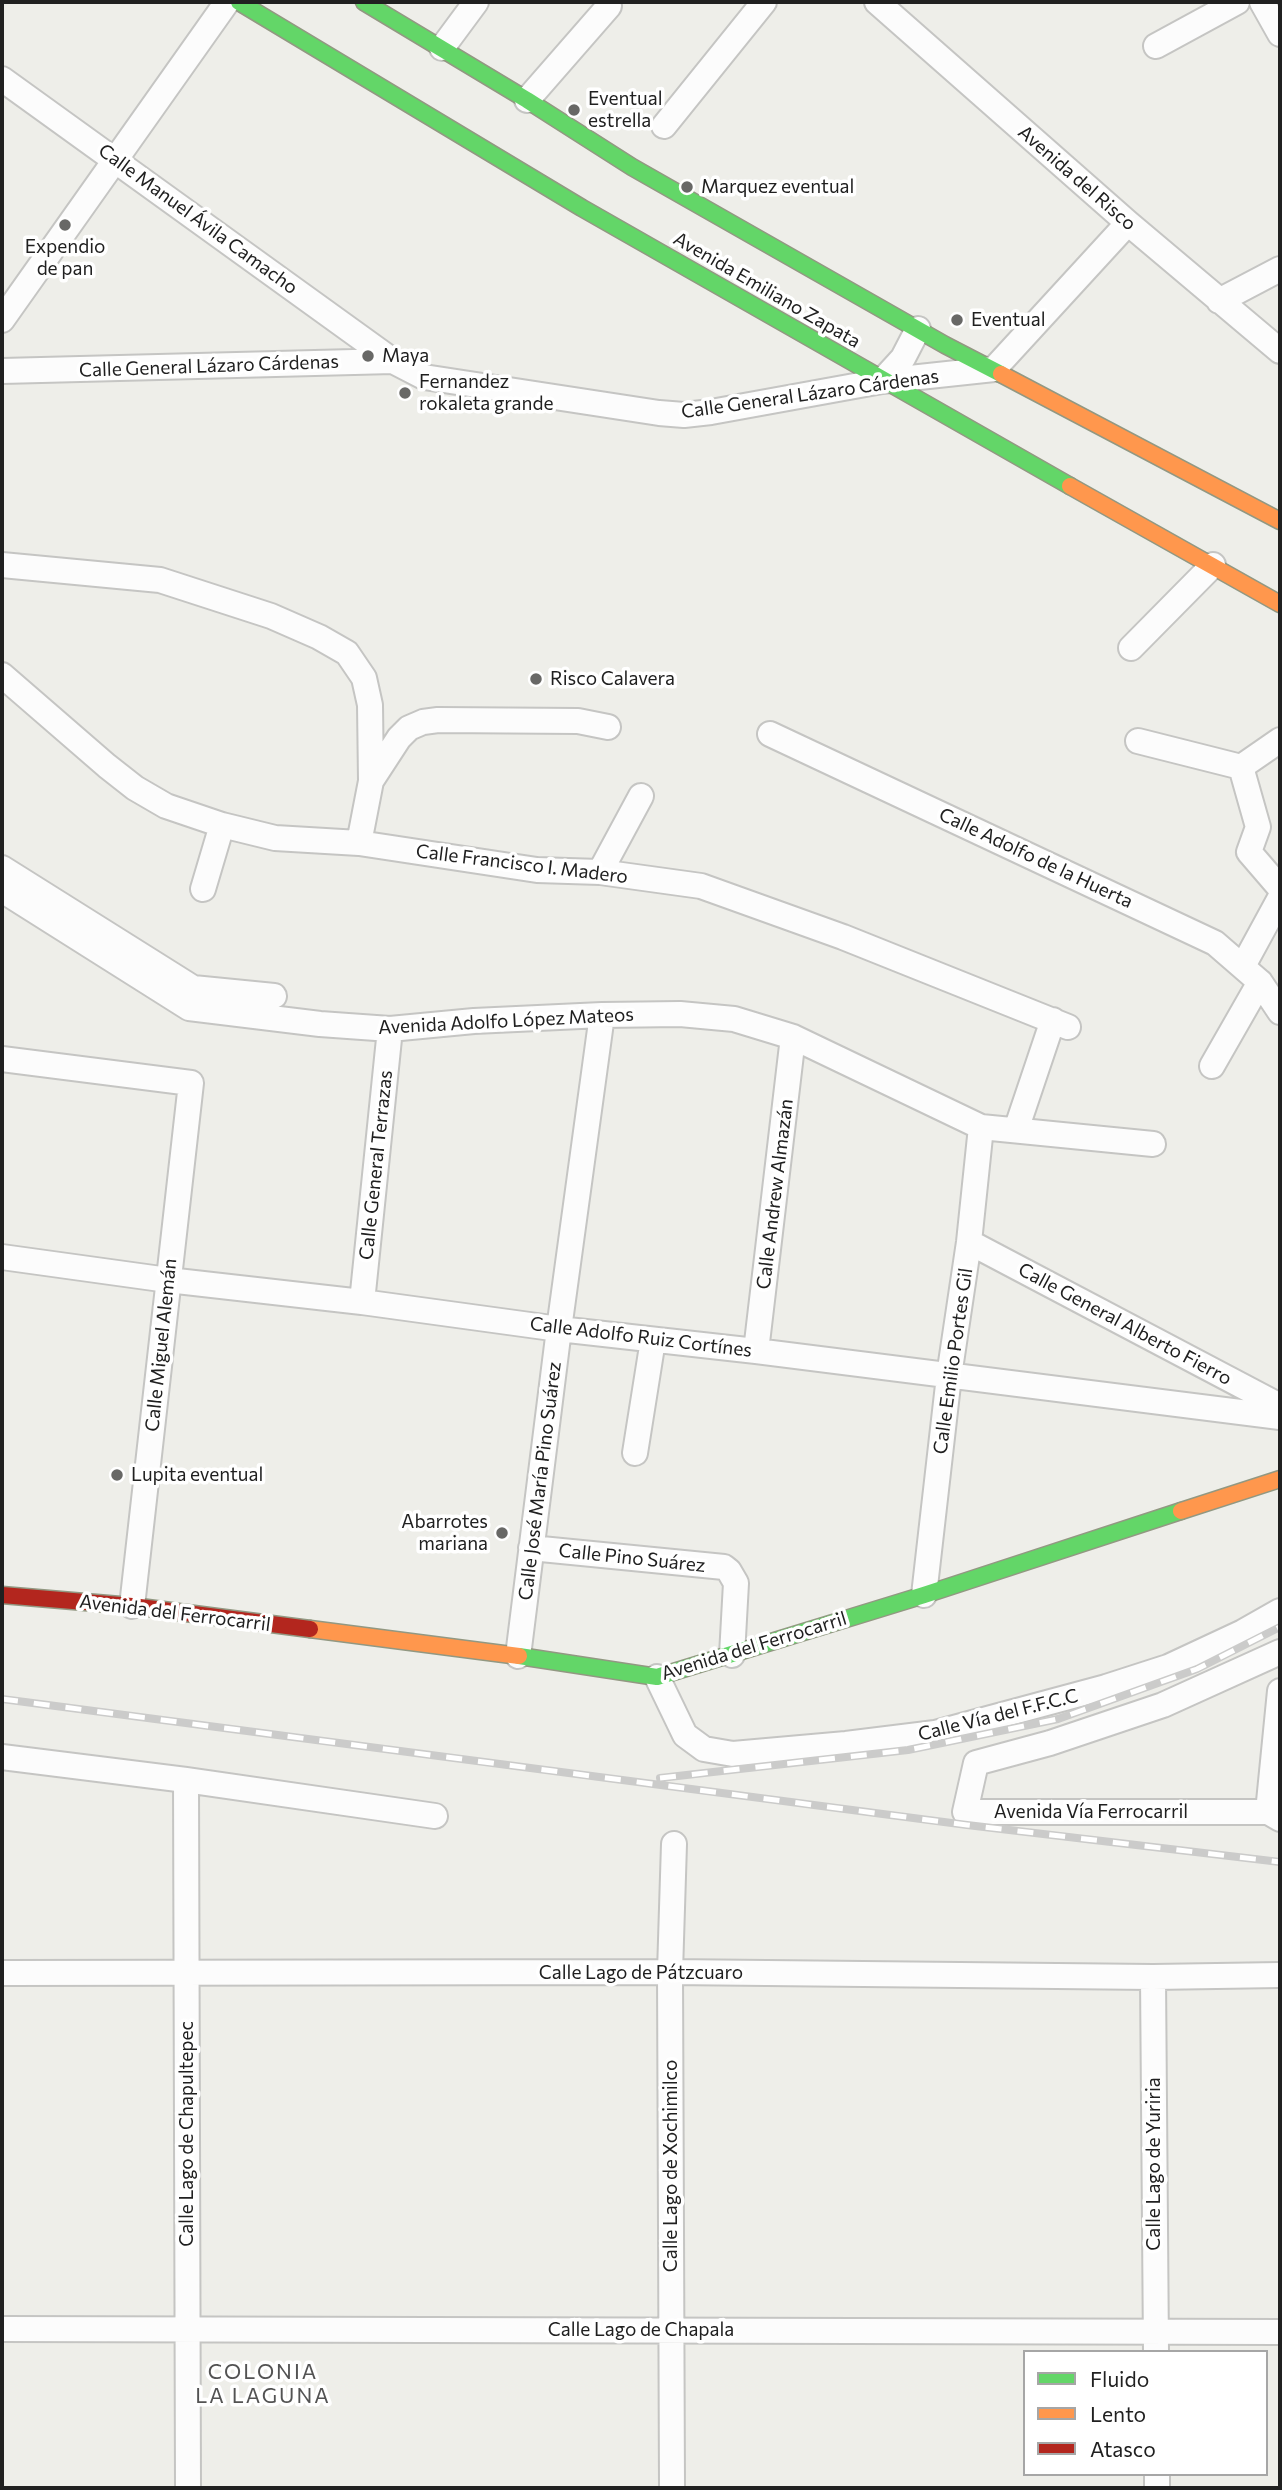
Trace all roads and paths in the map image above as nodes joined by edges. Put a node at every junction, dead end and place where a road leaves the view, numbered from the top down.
1 (227, 2) edge
2 (239, 2) edge
3 (364, 2) edge
4 (475, 2) edge
5 (764, 2) edge
6 (877, 2) edge
7 (1237, 2) edge
8 (1262, 2) edge
9 (609, 6) dead end
10 (1280, 34) edge
11 (1156, 46) dead end
12 (442, 48) junction
13 (2, 79) edge
14 (527, 100) junction
15 (664, 126) dead end
16 (117, 160) junction
17 (1128, 223) junction
18 (1280, 269) edge
19 (1219, 301) junction
20 (2, 320) edge
21 (918, 329) junction
22 (1280, 351) edge
23 (393, 361) junction
24 (994, 369) junction
25 (2, 371) edge
26 (882, 381) junction
27 (1280, 521) edge
28 (6, 559) edge
29 (1213, 565) junction
30 (1280, 604) edge
31 (1131, 648) dead end
32 (2, 675) edge
33 (608, 727) dead end
34 (770, 734) dead end
35 (1280, 740) edge
36 (1138, 741) dead end
37 (1241, 766) junction
38 (371, 781) junction
39 (641, 796) dead end
40 (222, 825) junction
41 (359, 843) junction
42 (2, 868) edge
43 (600, 872) junction
44 (1280, 888) edge
45 (203, 889) dead end
46 (2, 890) edge
47 (1280, 898) edge
48 (1252, 974) junction
49 (274, 996) dead end
50 (1280, 1012) edge
51 (602, 1015) junction
52 (390, 1028) junction
53 (793, 1037) junction
54 (2, 1059) edge
55 (1212, 1066) dead end
56 (981, 1127) junction
57 (1016, 1130) junction
58 (1153, 1144) dead end
59 (969, 1242) junction
60 (2, 1257) edge
61 (168, 1280) junction
62 (362, 1302) junction
63 (559, 1329) junction
64 (653, 1340) junction
65 (756, 1351) junction
66 (949, 1376) junction
67 (1280, 1406) edge
68 (1280, 1418) edge
69 (635, 1453) dead end
70 (1280, 1479) edge
71 (531, 1548) junction
72 (2, 1595) edge
73 (924, 1595) junction
74 (132, 1606) junction
75 (1280, 1611) edge
76 (1280, 1652) edge
77 (732, 1655) junction
78 (518, 1656) junction
79 (657, 1677) junction
80 (1280, 1691) edge
81 (2, 1757) edge
82 (976, 1763) joint
83 (186, 1780) junction
84 (435, 1815) dead end
85 (1274, 1815) edge
86 (674, 1844) dead end
87 (670, 1972) junction
88 (2, 1973) edge
89 (187, 1974) junction
90 (1280, 1975) edge
91 (1153, 1977) junction
92 (2, 2329) edge
93 (188, 2329) junction
94 (672, 2330) junction
95 (1280, 2332) edge
96 (1156, 2342) edge
97 (188, 2488) edge
98 (672, 2488) edge

1 - 16 street
2 - 26 main road, Avenida Emiliano Zapata
3 - 12 main road, Avenida Emiliano Zapata
4 - 12 street
5 - 15 street
6 - 17 street, Avenida del Risco
7 - 11 street
8 - 10 street
9 - 14 street
12 - 14 main road, Avenida Emiliano Zapata
13 - 16 street, Calle Manuel Ávila Camacho
14 - 21 main road, Avenida Emiliano Zapata
16 - 20 street
16 - 23 street, Calle Manuel Ávila Camacho
17 - 19 street, Avenida del Risco
17 - 24 street
18 - 19 street
19 - 22 street, Avenida del Risco
21 - 24 main road, Avenida Emiliano Zapata
21 - 26 street
23 - 25 street, Calle General Lázaro Cárdenas
23 - 26 street, Calle General Lázaro Cárdenas
24 - 26 street, Calle General Lázaro Cárdenas
24 - 27 main road, Avenida Emiliano Zapata
26 - 29 main road, Avenida Emiliano Zapata
28 - 38 street
29 - 30 main road, Avenida Emiliano Zapata
29 - 31 street
32 - 40 street, Calle Francisco I. Madero
33 - 38 street
34 - 48 street, Calle Adolfo de la Huerta
35 - 37 street
36 - 37 street
37 - 44 street
38 - 41 street
39 - 43 street
40 - 41 street, Calle Francisco I. Madero
40 - 45 street
41 - 43 street, Calle Francisco I. Madero
42 - 49 street
43 - 57 street, Calle Francisco I. Madero
46 - 52 street, Avenida Adolfo López Mateos
47 - 48 street
48 - 50 street, Calle Adolfo de la Huerta
48 - 55 street
51 - 52 street, Avenida Adolfo López Mateos
51 - 53 street, Avenida Adolfo López Mateos
51 - 63 street, Calle José María Pino Suárez
52 - 62 street, Calle General Terrazas
53 - 56 street, Avenida Adolfo López Mateos
53 - 65 street, Calle Andrew Almazán
54 - 61 street, Calle Miguel Alemán
56 - 57 street
56 - 59 street, Calle Emilio Portes Gil
57 - 58 street
59 - 66 street, Calle Emilio Portes Gil
59 - 67 street, Calle General Alberto Fierro
60 - 61 street, Calle Adolfo Ruiz Cortínes
61 - 62 street, Calle Adolfo Ruiz Cortínes
61 - 74 street, Calle Miguel Alemán
62 - 63 street, Calle Adolfo Ruiz Cortínes
63 - 64 street, Calle Adolfo Ruiz Cortínes
63 - 71 street, Calle José María Pino Suárez
64 - 65 street, Calle Adolfo Ruiz Cortínes
64 - 69 street
65 - 66 street, Calle Adolfo Ruiz Cortínes
66 - 68 street, Calle Adolfo Ruiz Cortínes
66 - 73 street, Calle Emilio Portes Gil
70 - 73 main road, Avenida del Ferrocarril
71 - 77 street, Calle Pino Suárez
71 - 78 street, Calle José María Pino Suárez
72 - 74 main road, Avenida del Ferrocarril
73 - 77 main road, Avenida del Ferrocarril
74 - 78 main road, Avenida del Ferrocarril
75 - 79 street, Calle Vía del F.F.C.C
76 - 82 street, Calle Vía del F.F.C.C
77 - 79 main road, Avenida del Ferrocarril
78 - 79 main road, Avenida del Ferrocarril
80 - 85 street
81 - 83 street
82 - 85 street, Avenida Vía Ferrocarril
83 - 84 street
83 - 89 street, Calle Lago de Chapultepec
86 - 87 street, Calle Lago de Xochimilco
87 - 89 street, Calle Lago de Pátzcuaro
87 - 91 street, Calle Lago de Pátzcuaro
87 - 94 street, Calle Lago de Xochimilco
88 - 89 street, Calle Lago de Pátzcuaro
89 - 93 street, Calle Lago de Chapultepec
90 - 91 street, Calle Lago de Pátzcuaro
91 - 96 street, Calle Lago de Yuriria
92 - 93 street, Calle Lago de Chapala
93 - 94 street, Calle Lago de Chapala
93 - 97 street, Calle Lago de Chapultepec
94 - 96 street, Calle Lago de Chapala
94 - 98 street, Calle Lago de Xochimilco
95 - 96 street, Calle Lago de Chapala

